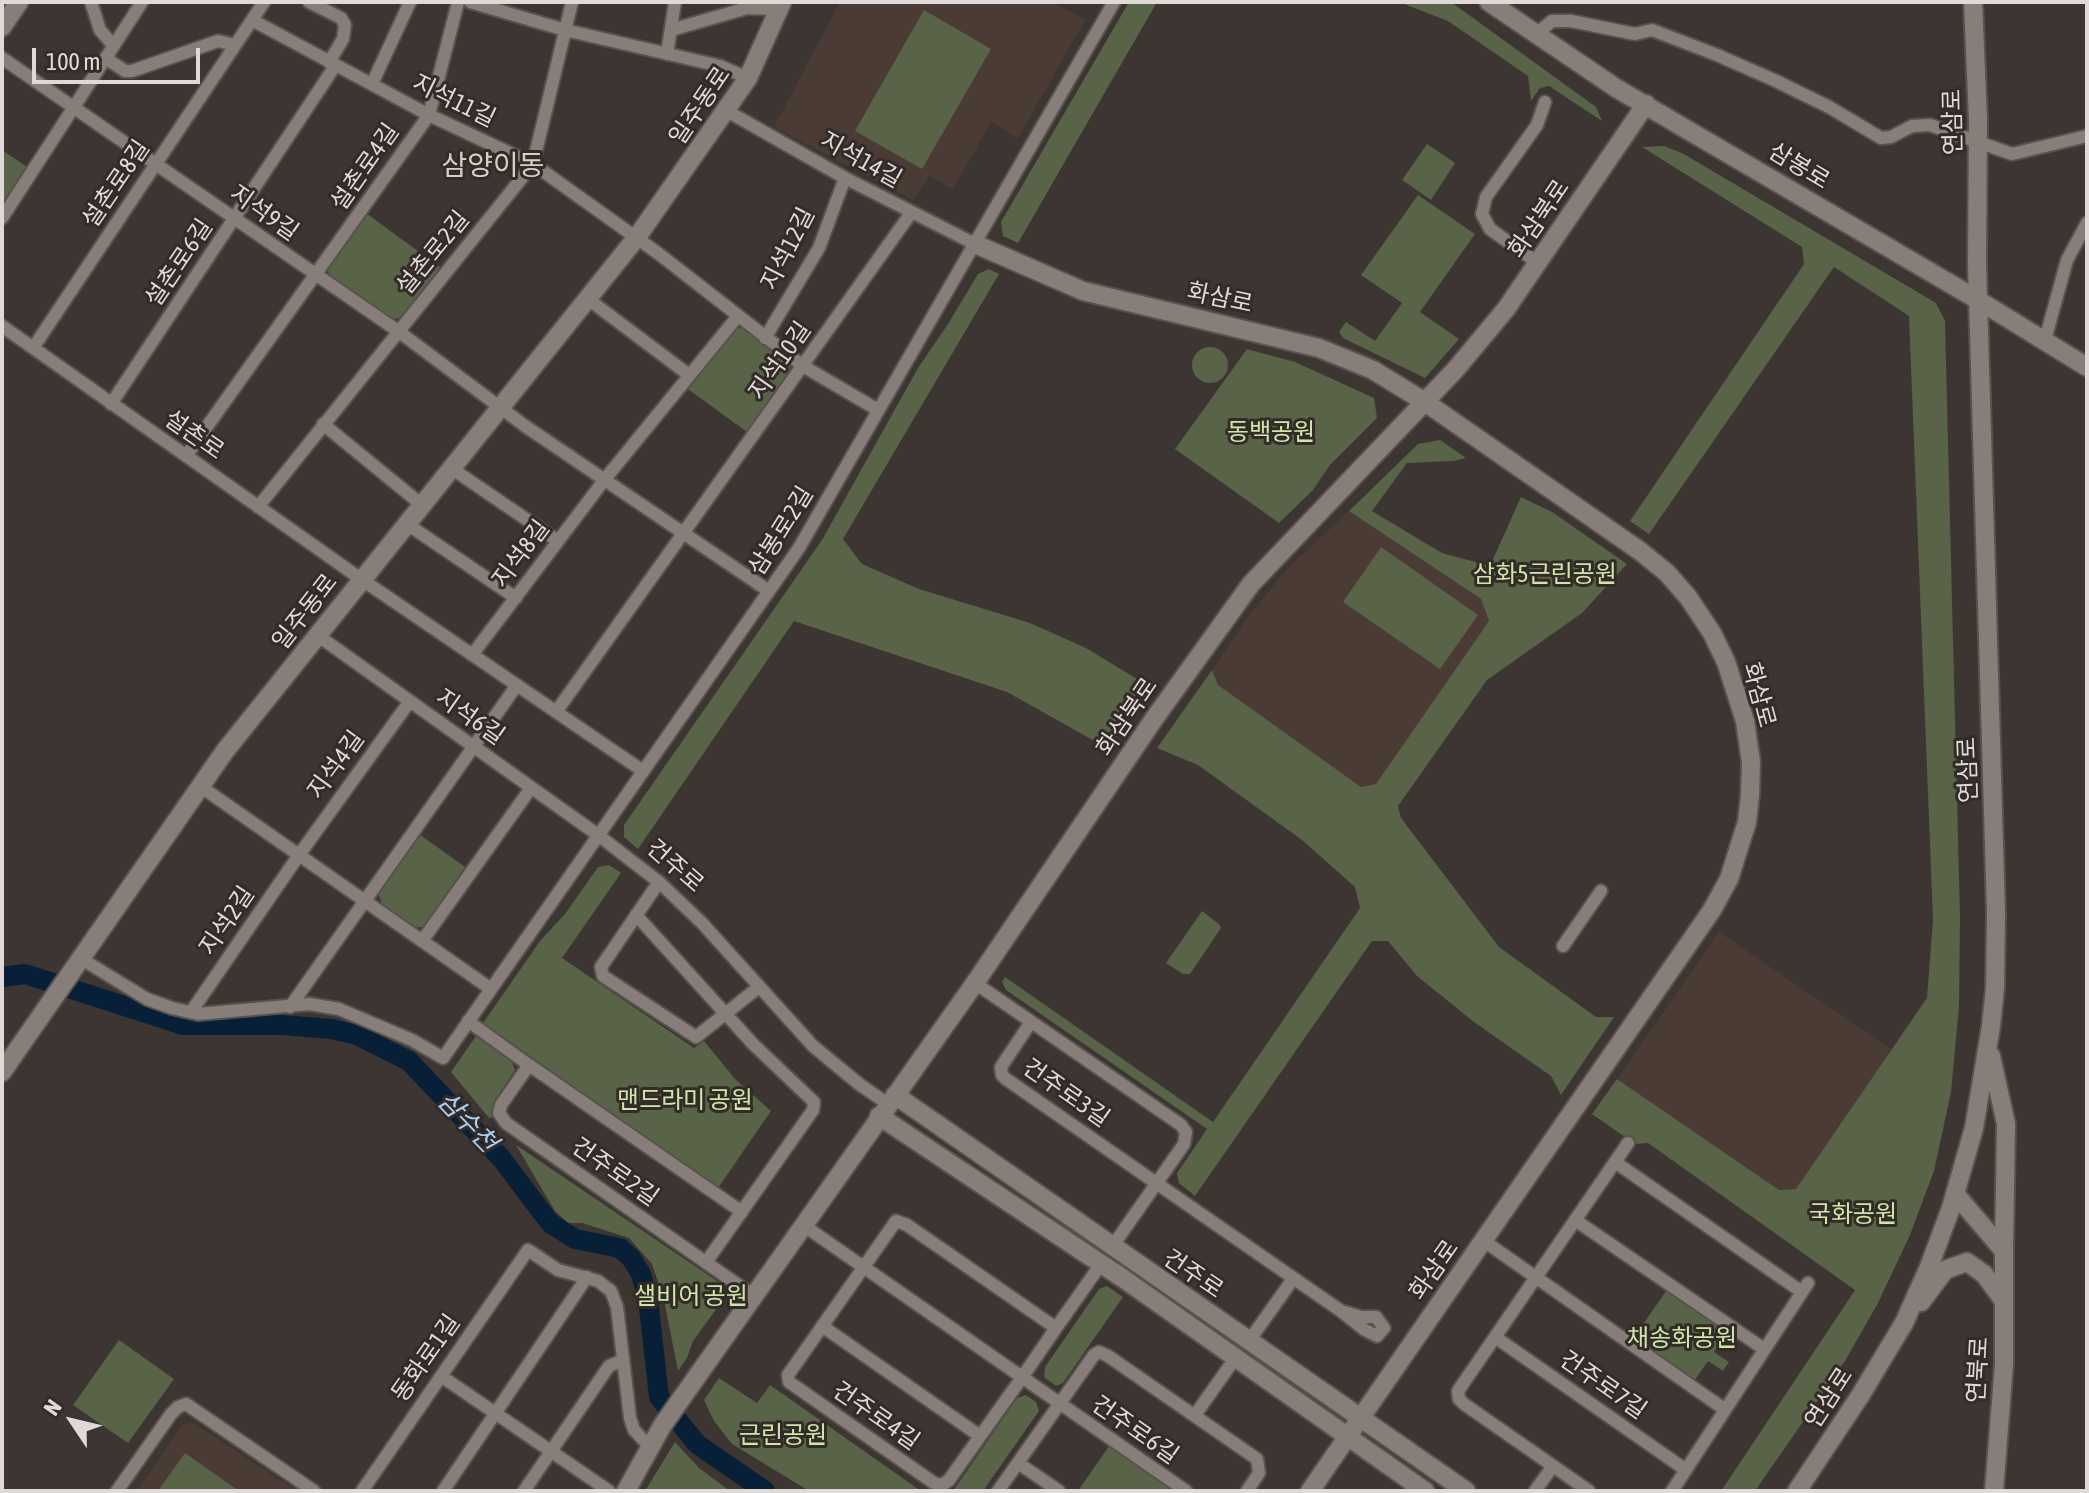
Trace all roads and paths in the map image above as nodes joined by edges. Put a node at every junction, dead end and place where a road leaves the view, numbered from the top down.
1 (19, 2) edge
2 (91, 2) edge
3 (142, 2) edge
4 (264, 2) edge
5 (309, 2) edge
6 (410, 2) edge
7 (458, 2) edge
8 (470, 2) edge
9 (572, 2) edge
10 (675, 2) edge
11 (1114, 2) edge
12 (1489, 2) edge
13 (1973, 2) edge
14 (781, 5) edge
15 (252, 20) junction
16 (2, 27) edge
17 (565, 30) junction
18 (671, 30) junction
19 (1535, 35) junction
20 (113, 45) junction
21 (235, 45) junction
22 (667, 54) junction
23 (2, 58) edge
24 (107, 59) junction
25 (332, 64) junction
26 (748, 78) junction
27 (372, 84) junction
28 (1545, 102) dead end
29 (1646, 104) junction
30 (74, 107) junction
31 (727, 111) junction
32 (429, 115) junction
33 (2087, 136) edge
34 (1976, 140) junction
35 (156, 163) junction
36 (533, 164) junction
37 (845, 178) junction
38 (911, 213) junction
39 (2, 218) edge
40 (234, 219) junction
41 (2087, 223) edge
42 (637, 237) junction
43 (975, 244) junction
44 (1538, 263) junction
45 (315, 275) junction
46 (588, 299) junction
47 (1978, 300) junction
48 (738, 316) junction
49 (2, 326) edge
50 (398, 331) junction
51 (765, 338) junction
52 (2045, 340) junction
53 (33, 348) junction
54 (803, 366) junction
55 (2087, 367) edge
56 (689, 375) junction
57 (1425, 402) junction
58 (111, 404) junction
59 (501, 406) junction
60 (878, 410) junction
61 (323, 424) junction
62 (186, 456) junction
63 (451, 468) junction
64 (605, 479) junction
65 (422, 505) junction
66 (258, 507) junction
67 (407, 524) junction
68 (684, 535) junction
69 (558, 541) junction
70 (361, 579) junction
71 (769, 591) junction
72 (516, 598) junction
73 (317, 635) junction
74 (472, 655) junction
75 (517, 685) junction
76 (410, 701) junction
77 (556, 712) junction
78 (473, 746) junction
79 (643, 771) junction
80 (200, 786) junction
81 (531, 788) junction
82 (598, 835) junction
83 (299, 855) junction
84 (659, 882) junction
85 (1601, 891) dead end
86 (364, 900) junction
87 (636, 915) junction
88 (422, 941) junction
89 (1563, 946) dead end
90 (77, 962) junction
91 (975, 983) junction
92 (759, 987) junction
93 (491, 989) junction
94 (290, 1007) junction
95 (191, 1012) junction
96 (726, 1013) junction
97 (468, 1021) junction
98 (1031, 1022) junction
99 (1988, 1042) junction
100 (529, 1065) junction
101 (2, 1072) edge
102 (887, 1105) junction
103 (1628, 1143) dead end
104 (1615, 1162) junction
105 (950, 1163) junction
106 (1003, 1171) junction
107 (1156, 1183) junction
108 (1956, 1195) junction
109 (742, 1212) junction
110 (1575, 1220) junction
111 (803, 1225) junction
112 (1484, 1241) junction
113 (1112, 1247) junction
114 (2004, 1251) junction
115 (707, 1261) junction
116 (1101, 1264) junction
117 (863, 1266) junction
118 (587, 1277) junction
119 (1535, 1278) junction
120 (1293, 1279) junction
121 (754, 1296) junction
122 (2004, 1301) junction
123 (1341, 1311) dead end
124 (1904, 1323) junction
125 (822, 1326) junction
126 (1056, 1328) junction
127 (1495, 1337) junction
128 (1249, 1341) junction
129 (1764, 1349) junction
130 (1236, 1357) junction
131 (623, 1360) junction
132 (441, 1376) junction
133 (1021, 1379) junction
134 (1060, 1404) junction
135 (1724, 1409) junction
136 (495, 1413) junction
137 (1195, 1415) junction
138 (1361, 1418) junction
139 (980, 1436) junction
140 (1348, 1437) junction
141 (649, 1446) junction
142 (551, 1451) junction
143 (1018, 1463) junction
144 (1553, 1466) junction
145 (1686, 1470) junction
146 (117, 1491) edge
147 (314, 1491) edge
148 (362, 1491) edge
149 (443, 1491) edge
150 (524, 1491) edge
151 (609, 1491) edge
152 (626, 1491) edge
153 (998, 1491) edge
154 (1059, 1491) edge
155 (1186, 1491) edge
156 (1247, 1491) edge
157 (1310, 1491) edge
158 (1425, 1491) edge
159 (1466, 1491) edge
160 (1535, 1491) edge
161 (1589, 1491) edge
162 (1672, 1491) edge
163 (1797, 1491) edge
164 (1994, 1491) edge

1 - 16 street
2 - 20 street
3 - 20 street
4 - 15 street, 설촌로8길
5 - 25 street
6 - 27 street
7 - 32 street, 설촌로4길
8 - 17 street
9 - 17 street, 설촌로2길
10 - 18 street
11 - 43 street, 삼봉로2길
12 - 19 street, 삼봉로
13 - 34 street, 연삼로
14 - 18 street, 일주동로
14 - 26 street, 일주동로
15 - 21 street, 설촌로8길
15 - 25 street, 지석11길
17 - 22 street
17 - 36 street, 설촌로2길
18 - 22 street
19 - 29 street, 삼봉로
19 - 34 street
20 - 24 street
21 - 24 street
21 - 35 street, 설촌로8길
22 - 26 street
23 - 30 street, 지석9길
24 - 30 street
25 - 27 street, 지석11길
25 - 40 street, 설촌로6길
26 - 31 street, 일주동로
27 - 32 street, 지석11길
28 - 44 street
29 - 44 street, 화삼북로
29 - 47 street, 삼봉로
30 - 35 street, 지석9길
30 - 39 street
31 - 37 street, 지석14길
31 - 42 street, 일주동로
32 - 36 street, 지석11길
32 - 45 street, 설촌로4길
33 - 34 street
34 - 47 street, 연삼로
35 - 40 street, 지석9길
35 - 53 street, 설촌로8길
36 - 42 street, 지석11길
36 - 50 street, 설촌로2길
37 - 38 street, 지석14길
37 - 51 street, 지석12길
38 - 43 street, 지석14길
38 - 54 street, 지석10길
40 - 45 street, 지석9길
40 - 58 street, 설촌로6길
41 - 52 street
42 - 46 street, 일주동로
42 - 48 street
43 - 57 street, 화삼로
43 - 60 street, 삼봉로2길
44 - 57 street, 화삼북로
45 - 50 street, 지석9길
45 - 62 street, 설촌로4길
46 - 56 street
46 - 59 street, 일주동로
47 - 52 street, 삼봉로
47 - 99 street, 연삼로
48 - 51 street
48 - 56 street
49 - 53 street, 설촌로
50 - 59 street, 지석9길
50 - 61 street, 설촌로2길
51 - 54 street
52 - 55 street, 삼봉로
53 - 58 street, 설촌로
54 - 60 street
54 - 68 street, 지석10길
56 - 64 street
57 - 91 street, 화삼북로
57 - 112 street, 화삼로
58 - 62 street, 설촌로
59 - 63 street, 일주동로
59 - 64 street
60 - 71 street, 삼봉로2길
61 - 65 street
61 - 66 street, 설촌로2길
62 - 66 street, 설촌로
63 - 65 street, 일주동로
63 - 69 street
64 - 68 street
64 - 69 street, 지석8길
65 - 67 street, 일주동로
66 - 70 street, 설촌로
67 - 70 street, 일주동로
67 - 72 street
68 - 71 street
68 - 77 street
69 - 72 street, 지석8길
70 - 73 street, 일주동로
70 - 74 street
71 - 79 street, 삼봉로2길
72 - 74 street, 지석8길
73 - 76 street, 지석6길
73 - 80 street, 일주동로
74 - 75 street
75 - 77 street
75 - 78 street
76 - 78 street, 지석6길
76 - 83 street, 지석4길
77 - 79 street
78 - 81 street, 지석6길
78 - 86 street
79 - 82 street, 삼봉로2길
80 - 83 street
80 - 90 street, 일주동로
81 - 82 street, 지석6길
81 - 88 street
82 - 84 street, 건주로
82 - 93 street, 삼봉로2길
83 - 86 street
83 - 95 street, 지석2길
84 - 87 street
84 - 92 street, 건주로
85 - 89 street
86 - 88 street
86 - 94 street
87 - 96 street
87 - 96 street
88 - 93 street
90 - 95 street
90 - 101 street, 일주동로
91 - 98 street, 건주로3길
91 - 102 street, 화삼북로
92 - 96 street
92 - 102 street, 건주로
93 - 97 street, 삼봉로2길
94 - 95 street
94 - 97 street, 삼봉로2길
96 - 109 street
97 - 100 street, 건주로2길
98 - 107 street, 건주로3길
98 - 107 street, 건주로3길
99 - 108 street, 연삼로
99 - 114 street, 연북로
100 - 109 street, 건주로2길
100 - 115 street, 건주로2길
102 - 105 street, 건주로
102 - 106 street, 건주로
102 - 111 street, 화삼북로
103 - 104 street
104 - 110 street
104 - 129 street
105 - 106 street
105 - 116 street, 건주로
106 - 113 street, 건주로
107 - 113 street, 건주로3길
107 - 120 street
108 - 114 street
108 - 124 street, 연삼로
109 - 115 street
110 - 119 street
110 - 129 street
111 - 117 street
111 - 121 street, 화삼북로
112 - 119 street, 건주로7길
112 - 138 street, 화삼로
113 - 128 street, 건주로
114 - 122 street, 연북로
115 - 121 street, 건주로2길
116 - 126 street, 건주로4길
116 - 130 street, 건주로
117 - 125 street, 건주로4길
117 - 126 street, 건주로4길
117 - 133 street
118 - 131 street
118 - 132 street, 동화로1길
118 - 136 street
119 - 127 street
119 - 135 street, 건주로7길
120 - 123 street
120 - 128 street
121 - 141 street, 화삼북로
122 - 124 street
122 - 164 street, 연북로
124 - 163 street, 연삼로
125 - 139 street, 건주로4길
125 - 139 street, 건주로4길
126 - 133 street, 건주로4길
127 - 144 street
127 - 145 street, 건주로7길
128 - 138 street, 건주로
129 - 135 street
130 - 137 street, 건주로6길
130 - 140 street, 건주로
131 - 141 street
131 - 142 street
132 - 136 street
132 - 148 street, 동화로1길
133 - 134 street
133 - 139 street, 건주로4길
134 - 137 street, 건주로6길
134 - 143 street, 건주로6길
134 - 155 street, 건주로6길
135 - 145 street
136 - 142 street
136 - 149 street
137 - 156 street, 건주로6길
138 - 140 street, 화삼로
138 - 159 street, 건주로
140 - 157 street, 화삼로
140 - 158 street, 건주로
141 - 152 street
142 - 150 street
142 - 151 street
143 - 153 street, 건주로6길
143 - 154 street
144 - 160 street
144 - 161 street
145 - 162 street
146 - 147 street

